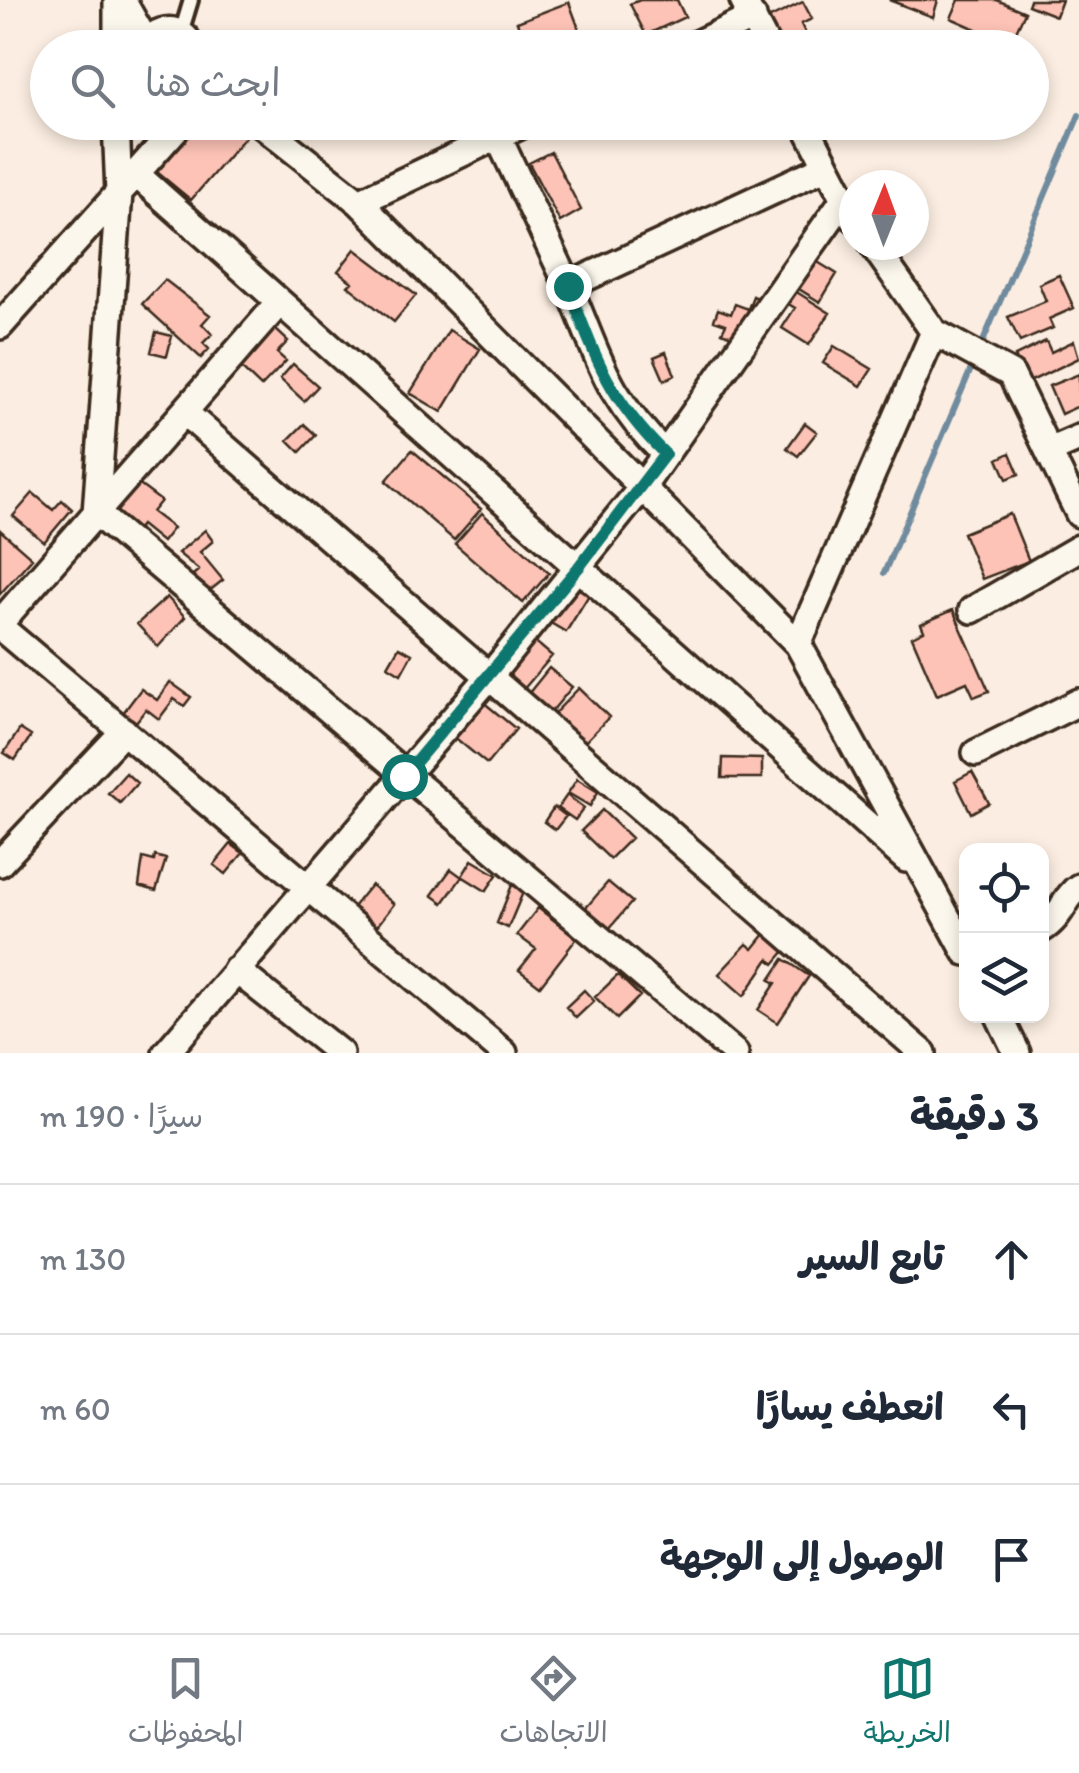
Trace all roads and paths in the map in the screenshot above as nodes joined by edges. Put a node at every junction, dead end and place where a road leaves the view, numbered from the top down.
1 (119, 0) edge
2 (191, 0) edge
3 (748, 8) edge
4 (117, 30) edge
5 (137, 30) edge
6 (187, 30) edge
7 (715, 30) edge
8 (119, 140) edge
9 (161, 140) edge
10 (166, 140) edge
11 (280, 140) edge
12 (475, 140) edge
13 (499, 140) edge
14 (813, 140) edge
15 (159, 148) junction
16 (825, 166) junction
17 (127, 184) junction
18 (839, 193) edge
19 (358, 202) junction
20 (839, 222) edge
21 (884, 260) edge
22 (568, 286) junction
23 (279, 303) junction
24 (0, 326) edge
25 (934, 332) junction
26 (184, 412) junction
27 (1079, 438) edge
28 (1049, 451) junction
29 (665, 454) junction
30 (643, 486) junction
31 (96, 512) junction
32 (1079, 514) edge
33 (1079, 548) edge
34 (578, 568) junction
35 (972, 610) dead end
36 (0, 625) edge
37 (798, 644) junction
38 (489, 676) junction
39 (1079, 702) edge
40 (124, 731) junction
41 (976, 753) dead end
42 (404, 776) junction
43 (0, 863) edge
44 (920, 871) junction
45 (1079, 887) edge
46 (307, 888) junction
47 (1049, 925) edge
48 (959, 940) edge
49 (236, 970) junction
50 (1003, 1023) edge
51 (166, 1053) edge
52 (340, 1053) edge
53 (504, 1053) edge
54 (735, 1053) edge
55 (924, 1053) edge
56 (1018, 1053) edge

1 - 4 street
1 - 5 street
2 - 6 lane
3 - 7 street
8 - 17 street
9 - 15 street
10 - 15 street
11 - 19 street
12 - 19 street
13 - 22 street
14 - 16 street
15 - 17 street
16 - 18 street
16 - 22 street
17 - 23 street
17 - 24 street
17 - 31 street
19 - 30 street
20 - 29 street
21 - 25 street
22 - 29 street
23 - 26 street
23 - 34 street
25 - 28 street
25 - 37 street
26 - 31 street
26 - 38 street
27 - 28 street
28 - 32 street
29 - 30 street
30 - 34 street
30 - 37 street
31 - 36 street
31 - 42 street
33 - 35 street
34 - 38 street
34 - 44 street
36 - 40 street
37 - 44 street
38 - 42 street
38 - 55 street
39 - 41 street
40 - 43 street
40 - 46 street
42 - 46 street
42 - 54 street
44 - 48 street
45 - 47 street
46 - 49 street
46 - 53 street
49 - 51 street
49 - 52 street
50 - 56 street

